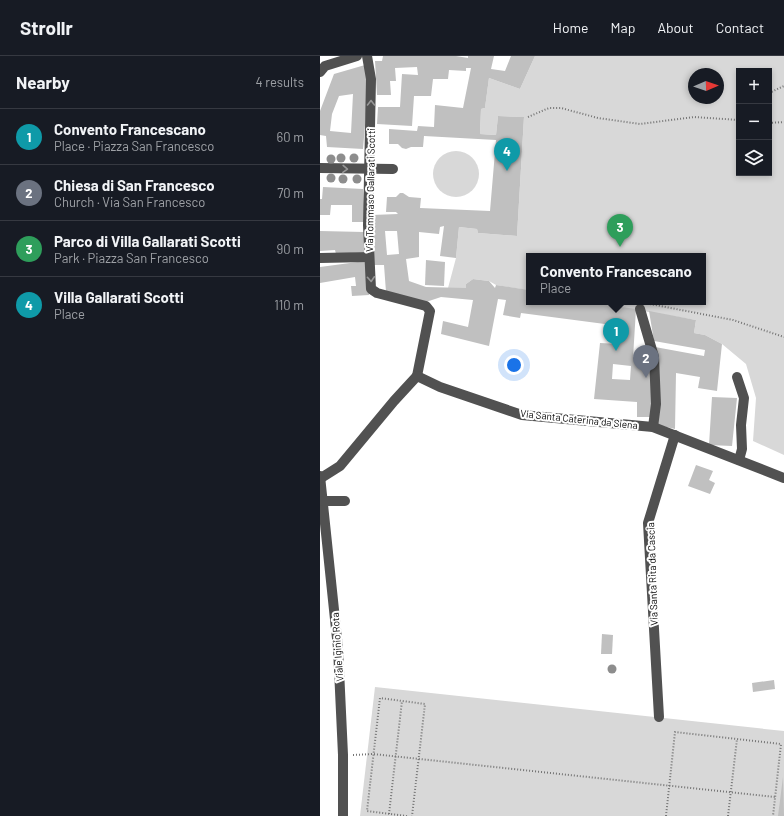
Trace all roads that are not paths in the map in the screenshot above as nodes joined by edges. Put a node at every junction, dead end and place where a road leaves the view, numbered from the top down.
1 (357, 56) edge
2 (367, 56) edge
3 (320, 72) edge
4 (320, 168) edge
5 (369, 170) junction
6 (393, 170) dead end
7 (369, 256) junction
8 (320, 258) edge
9 (640, 309) dead end
10 (418, 376) junction
11 (737, 377) dead end
12 (653, 427) junction
13 (675, 435) junction
14 (739, 460) junction
15 (320, 477) edge
16 (784, 478) edge
17 (323, 501) junction
18 (345, 501) dead end
19 (659, 717) dead end
20 (343, 816) edge

1 - 3 street
5 -> 2 street, Via Tommaso Gallarati Scotti
4 -> 5 street
5 - 6 street
5 - 7 street, Via Tommaso Gallarati Scotti
7 - 8 street
7 -> 10 street, Via Tommaso Gallarati Scotti
9 - 12 street
10 - 12 street, Via Santa Caterina da Siena
10 - 15 street
11 - 14 street
12 - 13 street, Via Santa Caterina da Siena
13 - 14 street, Via Santa Caterina da Siena
13 - 19 street, Via Santa Rita da Cascia
14 - 16 street, Via Santa Caterina da Siena
15 - 17 street, Viale Iginio Rota
17 - 18 street
17 - 20 street, Viale Iginio Rota

